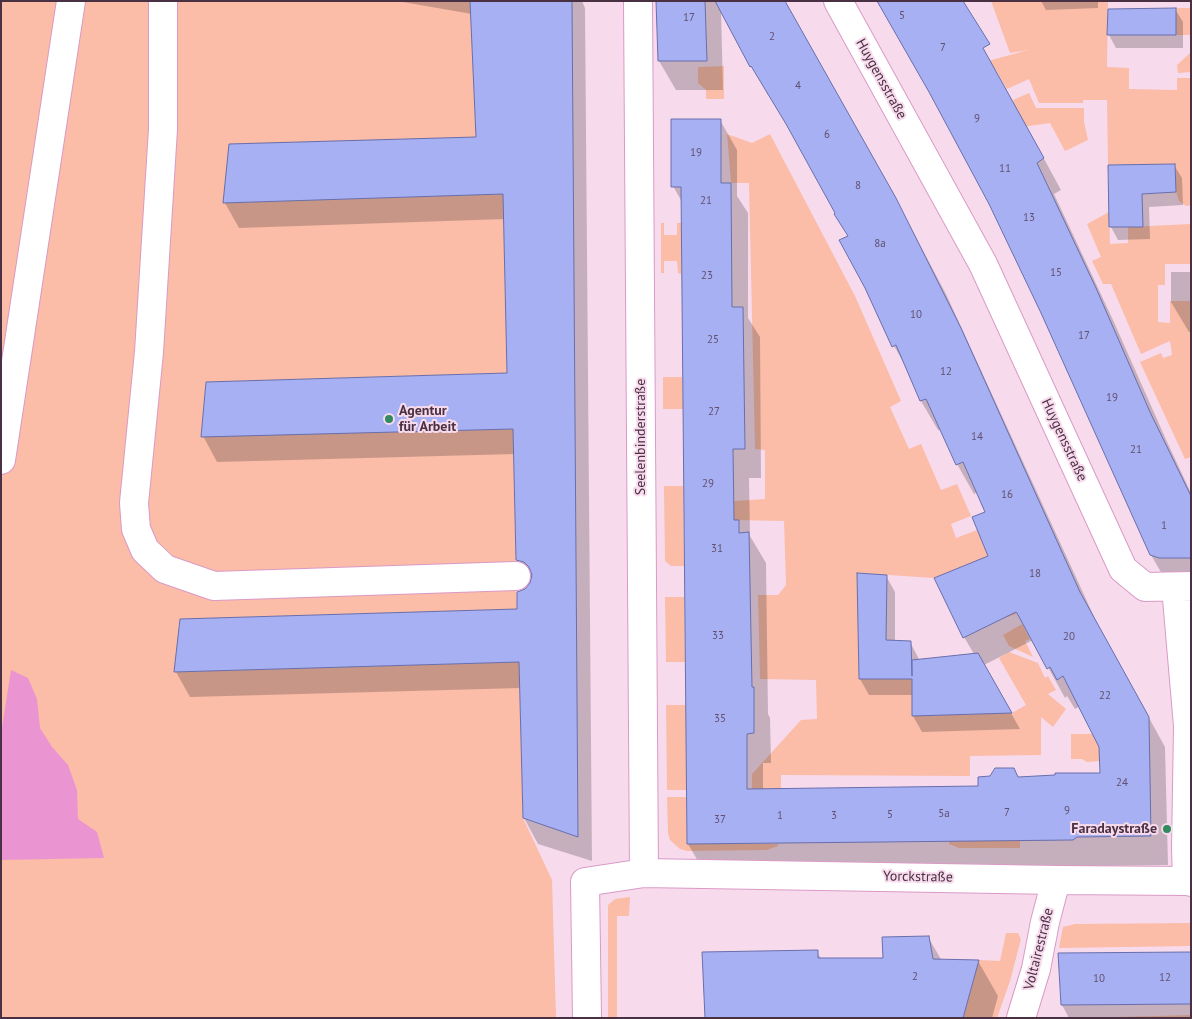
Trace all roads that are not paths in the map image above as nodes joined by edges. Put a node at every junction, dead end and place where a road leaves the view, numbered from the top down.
1 (72, 1) edge
2 (163, 1) edge
3 (638, 1) edge
4 (838, 1) edge
5 (12, 313) edge
6 (1, 460) edge
7 (516, 576) dead end
8 (1183, 587) edge
9 (644, 873) junction
10 (1056, 880) junction
11 (1189, 882) edge
12 (587, 1018) edge
13 (1021, 1018) edge

1 - 5 street
2 - 7 street
3 - 9 street, Seelenbinderstraße
4 - 8 street, Huygensstraße
5 - 6 street
8 - 11 street, Huygensstraße
9 - 10 street, Yorckstraße
9 - 12 street, Yorckstraße
10 - 11 street, Yorckstraße
10 - 13 street, Voltairestraße

